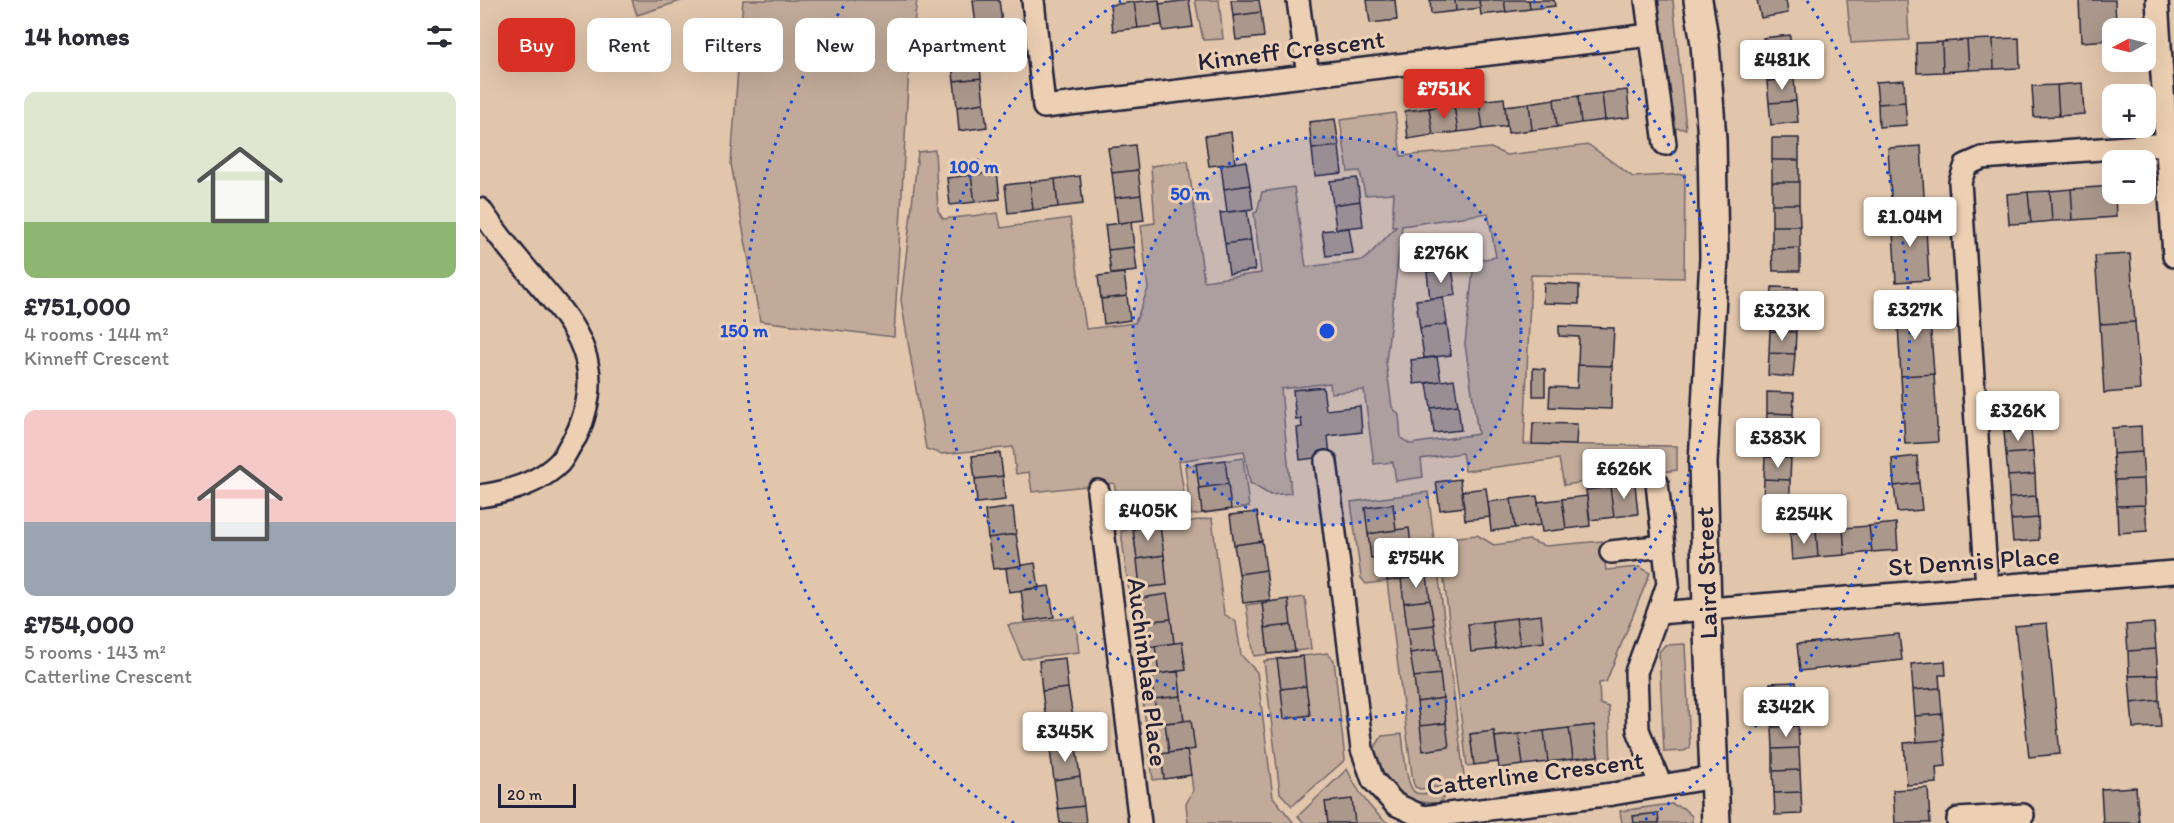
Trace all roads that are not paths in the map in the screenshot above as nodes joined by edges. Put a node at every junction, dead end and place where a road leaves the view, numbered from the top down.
1 (1033, 0) edge
2 (1298, 0) edge
3 (1646, 0) edge
4 (1698, 0) edge
5 (2157, 0) edge
6 (1650, 35) junction
7 (1308, 76) junction
8 (1665, 144) dead end
9 (2166, 144) junction
10 (480, 209) edge
11 (2174, 256) edge
12 (1326, 462) dead end
13 (1657, 483) dead end
14 (1098, 491) dead end
15 (480, 496) edge
16 (1664, 546) junction
17 (1611, 552) dead end
18 (2174, 572) edge
19 (1987, 587) junction
20 (1707, 608) junction
21 (1658, 613) junction
22 (1714, 777) junction
23 (1661, 786) junction
24 (2023, 815) dead end
25 (1140, 823) edge
26 (1716, 823) edge
27 (1958, 823) edge

1 - 7 street, Kinneff Crescent
2 - 7 street
3 - 6 street
4 - 20 street, Laird Street
5 - 9 street
6 - 7 street, Kinneff Crescent
6 - 8 street
9 - 11 street
9 - 19 street
10 - 15 street
12 - 23 street, Catterline Crescent
13 - 16 street
14 - 25 street, Auchinblae Place
16 - 17 street
16 - 21 street
18 - 19 street, St Dennis Place
19 - 20 street, St Dennis Place
20 - 21 street, St Dennis Place
20 - 22 street, Laird Street
21 - 23 street
22 - 23 street, Catterline Crescent
22 - 26 street, Laird Street
24 - 27 street

